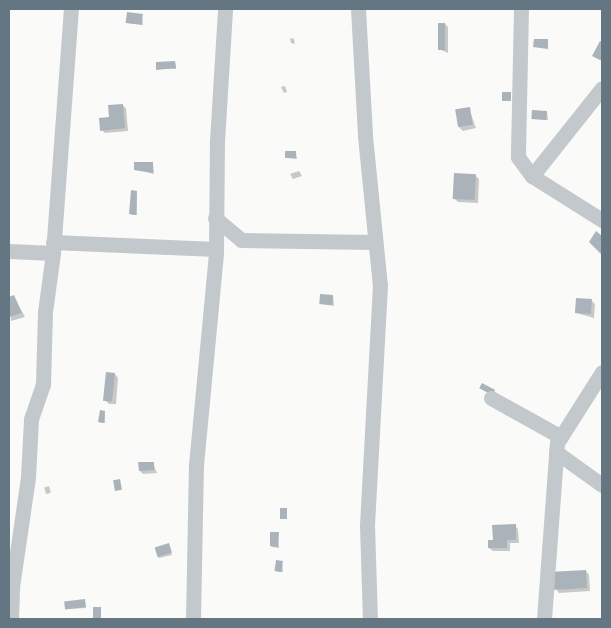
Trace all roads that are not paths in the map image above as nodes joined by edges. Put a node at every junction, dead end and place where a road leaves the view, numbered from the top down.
1 (71, 9) edge
2 (225, 9) edge
3 (358, 9) edge
4 (521, 9) edge
5 (602, 88) edge
6 (532, 176) junction
7 (215, 218) junction
8 (602, 220) edge
9 (241, 240) junction
10 (375, 242) junction
11 (53, 248) junction
12 (9, 251) edge
13 (216, 251) junction
14 (602, 372) edge
15 (491, 398) dead end
16 (561, 437) junction
17 (556, 452) junction
18 (602, 485) edge
19 (11, 619) edge
20 (193, 619) edge
21 (370, 619) edge
22 (544, 619) edge

1 - 11 street
2 - 7 street
3 - 10 street
4 - 6 street
5 - 6 street
6 - 8 street
7 - 9 street
7 - 13 street
9 - 10 street
9 - 13 street
10 - 21 street
11 - 12 street
11 - 13 street
11 - 19 street
13 - 20 street
14 - 16 street
15 - 16 street
16 - 17 street
17 - 18 street
17 - 22 street

